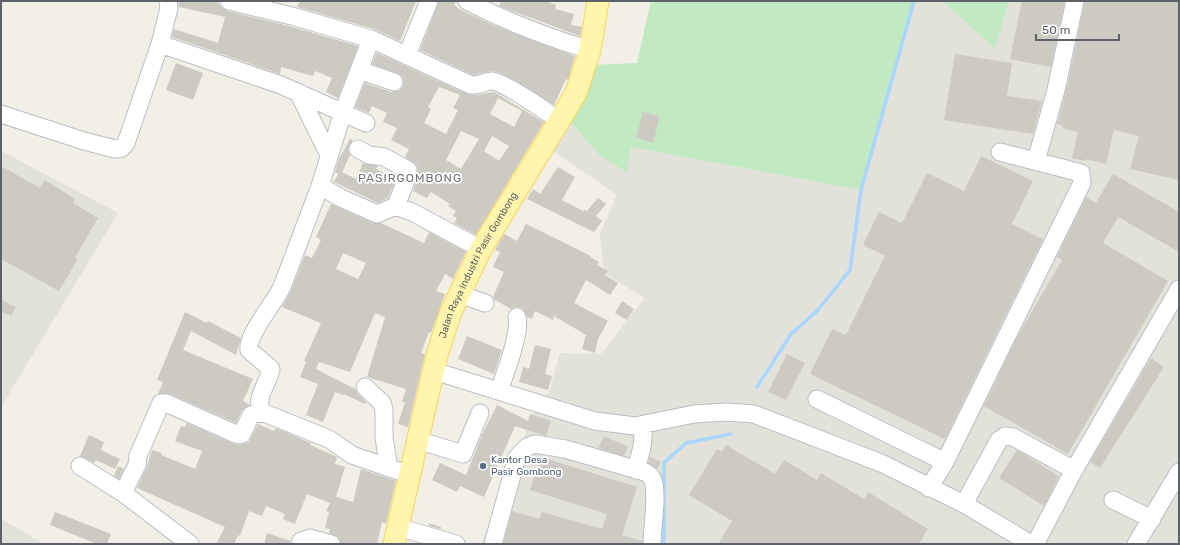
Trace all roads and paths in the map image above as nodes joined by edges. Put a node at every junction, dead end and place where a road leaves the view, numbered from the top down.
1 (168, 1) edge
2 (229, 1) edge
3 (429, 1) edge
4 (467, 1) edge
5 (598, 1) edge
6 (1074, 1) edge
7 (371, 38) junction
8 (160, 44) junction
9 (590, 50) junction
10 (407, 55) junction
11 (359, 70) junction
12 (394, 82) dead end
13 (298, 92) junction
14 (343, 112) junction
15 (1, 114) edge
16 (560, 121) junction
17 (366, 123) dead end
18 (358, 149) dead end
19 (1000, 152) dead end
20 (329, 155) junction
21 (1036, 161) junction
22 (320, 186) junction
23 (396, 206) junction
24 (481, 249) junction
25 (1179, 289) edge
26 (459, 294) junction
27 (485, 303) dead end
28 (517, 317) dead end
29 (434, 371) junction
30 (365, 387) dead end
31 (499, 391) junction
32 (817, 399) dead end
33 (262, 412) junction
34 (480, 412) dead end
35 (644, 425) junction
36 (417, 440) junction
37 (945, 462) junction
38 (80, 466) dead end
39 (389, 468) junction
40 (636, 470) junction
41 (1074, 470) junction
42 (1179, 472) edge
43 (410, 475) junction
44 (929, 488) junction
45 (123, 493) junction
46 (1113, 500) dead end
47 (964, 504) junction
48 (1152, 519) junction
49 (396, 536) edge
50 (190, 544) edge
51 (300, 544) edge
52 (331, 544) edge
53 (456, 544) edge
54 (493, 544) edge
55 (652, 544) edge
56 (1031, 544) edge
57 (1035, 544) edge
58 (1136, 544) edge

1 - 8 street
2 - 7 street
3 - 10 street
4 - 9 street
5 - 9 main road, Jalan Raya Industri Pasir Gombong
6 - 21 street
7 - 10 street
7 - 11 street
8 - 13 street
8 - 15 street
9 - 16 main road, Jalan Raya Industri Pasir Gombong
10 - 16 street
11 - 12 street
11 - 14 street
13 - 14 street
13 - 20 street
14 - 17 street
14 - 20 street
16 - 24 main road, Jalan Raya Industri Pasir Gombong
18 - 23 street
19 - 21 street
20 - 22 street
21 - 37 street
22 - 23 street
22 - 33 street
23 - 24 street
24 - 26 main road, Jalan Raya Industri Pasir Gombong
25 - 41 street
26 - 27 street
26 - 29 main road, Jalan Raya Industri Pasir Gombong
28 - 31 street
29 - 31 street
29 - 36 main road, Jalan Raya Industri Pasir Gombong
30 - 39 street
31 - 35 street
32 - 37 street
33 - 39 street
33 - 45 street
34 - 36 street
35 - 40 street
35 - 44 street
36 - 43 main road, Jalan Raya Industri Pasir Gombong
37 - 44 street
38 - 45 street
39 - 43 street
40 - 54 street
40 - 55 street
41 - 47 street
41 - 57 street
42 - 48 street
43 - 49 main road, Jalan Raya Industri Pasir Gombong
44 - 47 street
45 - 50 street
46 - 48 street
47 - 56 street
48 - 58 street
49 - 53 street
51 - 52 street

